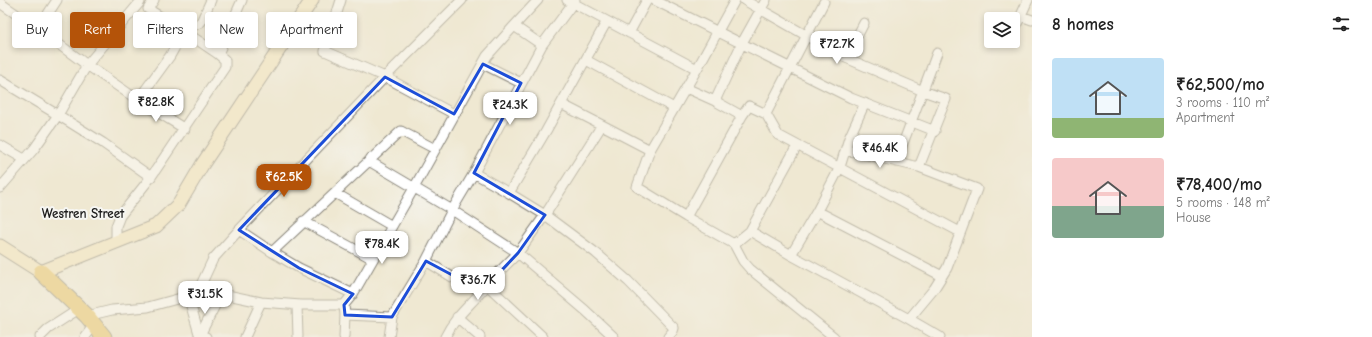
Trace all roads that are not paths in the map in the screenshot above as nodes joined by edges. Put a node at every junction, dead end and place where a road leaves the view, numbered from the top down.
1 (57, 0) edge
2 (154, 0) edge
3 (212, 0) edge
4 (242, 0) edge
5 (312, 0) edge
6 (341, 0) edge
7 (462, 0) edge
8 (538, 0) edge
9 (647, 0) edge
10 (654, 0) edge
11 (734, 0) edge
12 (744, 0) edge
13 (766, 0) edge
14 (1028, 0) edge
15 (139, 1) edge
16 (572, 1) edge
17 (824, 2) dead end
18 (0, 3) edge
19 (148, 9) junction
20 (760, 10) junction
21 (13, 12) edge
22 (49, 12) edge
23 (153, 12) edge
24 (1021, 16) joint
25 (1032, 20) edge
26 (607, 21) junction
27 (864, 23) dead end
28 (197, 24) edge
29 (514, 26) junction
30 (717, 30) junction
31 (629, 33) junction
32 (807, 36) junction
33 (197, 40) edge
34 (742, 43) junction
35 (542, 45) junction
36 (62, 46) edge
37 (174, 48) edge
38 (938, 53) dead end
39 (218, 54) junction
40 (846, 58) junction
41 (586, 60) junction
42 (483, 64) junction
43 (88, 65) junction
44 (790, 67) junction
45 (696, 69) junction
46 (385, 77) junction
47 (0, 80) edge
48 (521, 83) junction
49 (686, 88) junction
50 (923, 91) junction
51 (138, 100) junction
52 (715, 100) junction
53 (865, 103) junction
54 (561, 104) junction
55 (674, 108) junction
56 (454, 114) junction
57 (766, 114) junction
58 (58, 115) junction
59 (742, 116) junction
60 (911, 121) junction
61 (602, 125) junction
62 (185, 129) junction
63 (935, 131) junction
64 (0, 145) edge
65 (797, 146) junction
66 (434, 149) junction
67 (650, 150) junction
68 (846, 150) junction
69 (370, 158) junction
70 (24, 160) junction
71 (896, 162) junction
72 (840, 167) junction
73 (919, 167) junction
74 (474, 173) junction
75 (151, 177) junction
76 (0, 188) edge
77 (414, 188) junction
78 (335, 193) junction
79 (509, 193) junction
80 (452, 210) junction
81 (817, 212) junction
82 (545, 215) junction
83 (686, 217) junction
84 (303, 221) junction
85 (392, 226) junction
86 (239, 230) junction
87 (750, 231) junction
88 (960, 232) junction
89 (116, 242) junction
90 (734, 244) junction
91 (0, 246) edge
92 (272, 252) junction
93 (518, 253) junction
94 (791, 255) junction
95 (373, 259) junction
96 (426, 261) junction
97 (41, 272) junction
98 (942, 276) junction
99 (485, 288) junction
100 (199, 289) junction
101 (221, 294) junction
102 (353, 294) junction
103 (188, 296) junction
104 (261, 302) junction
105 (297, 305) junction
106 (344, 305) junction
107 (345, 315) junction
108 (457, 316) junction
109 (86, 317) junction
110 (392, 317) junction
111 (909, 318) junction
112 (45, 335) edge
113 (202, 336) edge
114 (84, 337) edge
115 (104, 337) edge
116 (245, 337) edge
117 (297, 337) edge
118 (344, 337) edge
119 (388, 337) edge
120 (445, 337) edge
121 (480, 337) edge
122 (543, 337) edge
123 (614, 337) edge
124 (668, 337) edge
125 (834, 337) edge
126 (940, 337) edge

1 - 22 street
2 - 19 street
3 - 28 street
4 - 39 street
5 - 89 main road
6 - 46 street
7 - 46 street
8 - 29 street
9 - 31 street
10 - 30 street
11 - 30 street
12 - 20 street
13 - 20 street
14 - 24 street
15 - 19 street
15 - 43 street
16 - 26 street
16 - 35 street
17 - 32 street
18 - 21 street
19 - 23 street
20 - 32 street
20 - 34 street
24 - 25 street
26 - 31 street
26 - 41 street
27 - 40 street
29 - 35 street
29 - 42 street
30 - 34 street
30 - 45 street
31 - 45 street
32 - 40 street
32 - 44 street
33 - 39 street
34 - 44 street
34 - 52 street
35 - 48 street
36 - 43 street
37 - 51 street
38 - 50 street
39 - 62 street
40 - 50 street
41 - 54 street
41 - 55 street
42 - 48 street
42 - 56 street
43 - 51 street
43 - 58 street
44 - 53 street
44 - 57 street
45 - 49 street
46 - 56 street
46 - 86 street
47 - 58 street
48 - 74 street
49 - 52 street
49 - 55 street
50 - 60 street
50 - 63 street
51 - 62 street
52 - 59 street
53 - 60 street
53 - 68 street
54 - 61 street
54 - 79 street
55 - 67 street
56 - 66 street
57 - 59 street
57 - 65 street
58 - 70 street
58 - 75 street
59 - 83 street
60 - 63 street
60 - 71 street
61 - 67 street
61 - 82 street
62 - 75 street
63 - 73 street
64 - 70 street
65 - 72 street
65 - 87 street
66 - 69 street
66 - 77 street
67 - 83 street
68 - 71 street
68 - 72 street
69 - 77 street
69 - 78 street
70 - 76 street
71 - 73 street
72 - 81 street
72 - 88 street
73 - 88 street
74 - 79 street
74 - 80 street
75 - 89 street
77 - 80 street
77 - 85 street
78 - 84 street
78 - 85 street
79 - 82 street
80 - 93 street
80 - 96 street
81 - 94 street
81 - 98 street
82 - 93 street
82 - 124 street
83 - 90 street
84 - 92 street
84 - 95 street
85 - 95 street
86 - 92 street
86 - 100 street
87 - 90 street
87 - 94 street
88 - 98 street
89 - 97 main road
90 - 125 street
91 - 97 main road
92 - 102 street
93 - 99 street
93 - 123 street
94 - 111 street
95 - 102 street
96 - 99 street
96 - 110 street
97 - 109 main road
98 - 111 street
99 - 108 street
99 - 122 street
100 - 101 street
100 - 103 street
101 - 104 street
101 - 113 street
102 - 106 street
103 - 109 street
103 - 113 street
104 - 105 street
104 - 116 street
105 - 106 street
105 - 117 street
106 - 107 street
107 - 110 street
107 - 118 street
108 - 120 street
108 - 121 street
109 - 112 street
109 - 114 street
109 - 115 main road
110 - 119 street
111 - 126 street

